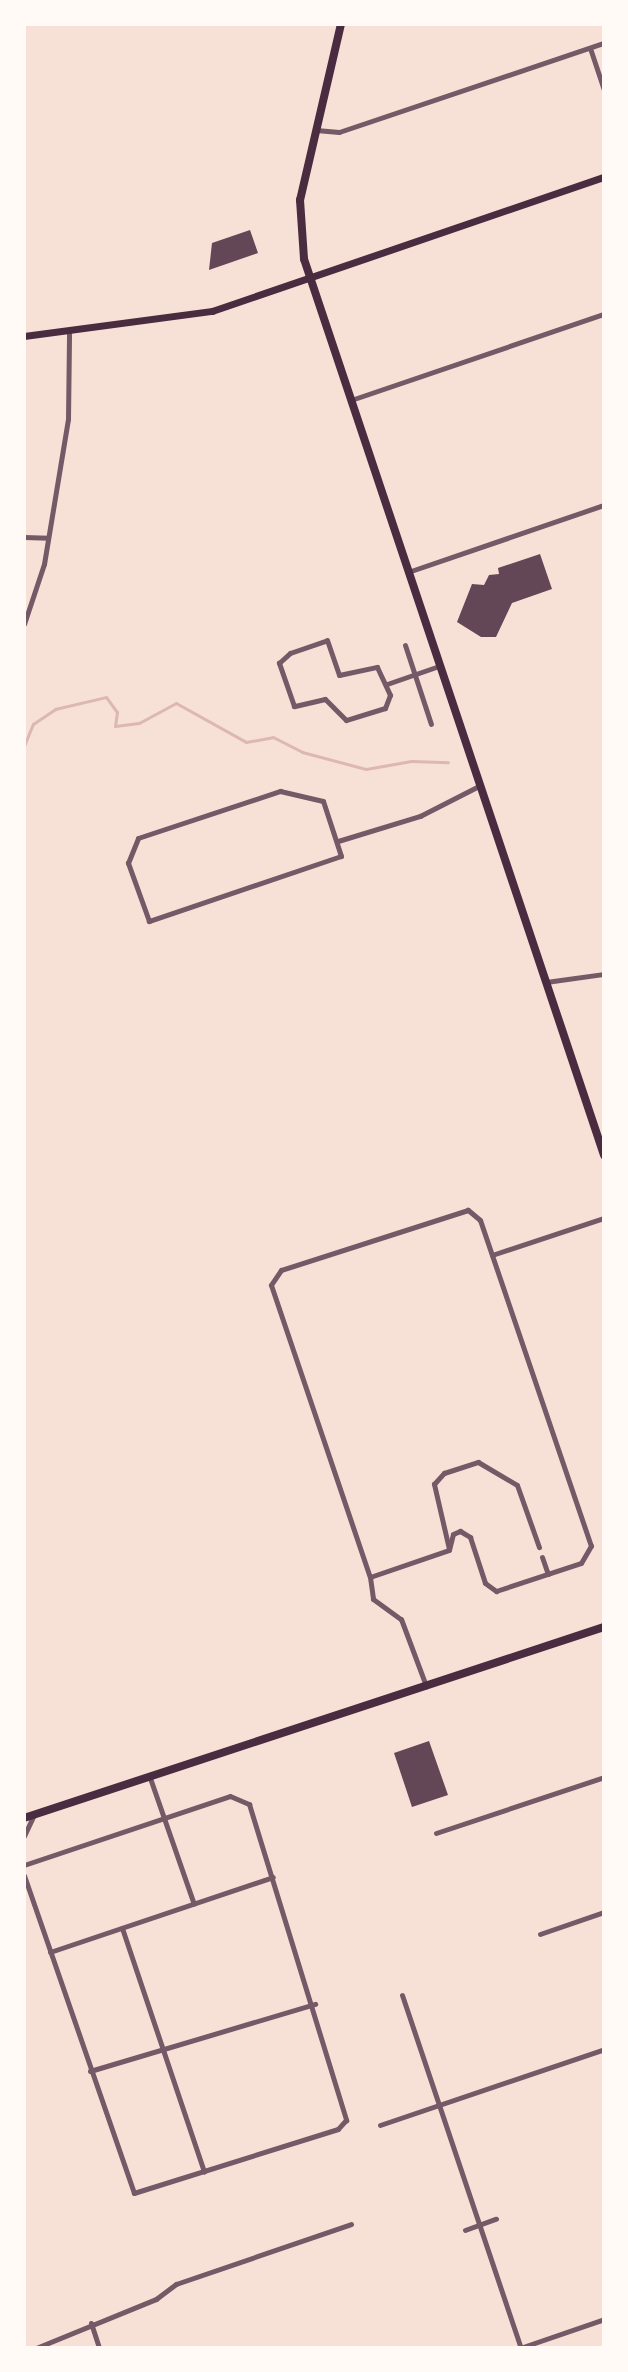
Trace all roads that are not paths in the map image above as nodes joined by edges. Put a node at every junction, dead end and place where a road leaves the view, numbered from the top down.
1 (341, 24) edge
2 (604, 43) edge
3 (590, 48) junction
4 (604, 90) edge
5 (314, 129) junction
6 (604, 177) edge
7 (310, 279) junction
8 (604, 314) edge
9 (69, 331) junction
10 (24, 336) edge
11 (351, 400) junction
12 (604, 505) edge
13 (24, 537) edge
14 (48, 538) junction
15 (408, 572) junction
16 (24, 624) edge
17 (405, 645) dead end
18 (439, 666) junction
19 (417, 674) junction
20 (387, 684) junction
21 (431, 724) dead end
22 (479, 786) junction
23 (338, 841) junction
24 (604, 974) edge
25 (545, 982) junction
26 (604, 1155) edge
27 (604, 1218) edge
28 (492, 1255) junction
29 (539, 1547) dead end
30 (449, 1550) junction
31 (542, 1557) dead end
32 (548, 1574) junction
33 (370, 1577) junction
34 (604, 1627) edge
35 (426, 1686) junction
36 (604, 1777) edge
37 (150, 1778) junction
38 (35, 1814) junction
39 (24, 1818) edge
40 (164, 1818) junction
41 (436, 1833) dead end
42 (24, 1836) edge
43 (24, 1865) edge
44 (24, 1875) edge
45 (273, 1877) junction
46 (194, 1904) junction
47 (604, 1912) edge
48 (122, 1928) junction
49 (540, 1934) dead end
50 (50, 1952) junction
51 (402, 1995) dead end
52 (315, 2004) junction
53 (162, 2049) junction
54 (604, 2049) edge
55 (90, 2071) junction
56 (439, 2105) junction
57 (380, 2125) dead end
58 (204, 2172) junction
59 (496, 2219) dead end
60 (351, 2224) dead end
61 (479, 2225) junction
62 (465, 2230) dead end
63 (604, 2319) edge
64 (91, 2323) junction
65 (36, 2348) edge
66 (99, 2348) edge
67 (521, 2348) edge

1 - 5 main road
2 - 3 street
3 - 4 street
3 - 5 street
5 - 7 main road
6 - 7 main road
7 - 9 main road
7 - 11 main road
8 - 11 street
9 - 10 main road
9 - 14 street
11 - 15 main road
12 - 15 street
13 - 14 street
14 - 16 street
15 - 18 main road
17 - 19 street
18 - 19 street
18 - 22 main road
19 - 20 street
19 - 21 street
20 - 20 street
22 - 23 street
22 - 25 main road
23 - 23 street
24 - 25 street
25 - 26 main road
27 - 28 street
28 - 32 street
28 - 33 street
29 - 30 street
30 - 32 street
30 - 33 street
31 - 32 street
33 - 35 street
34 - 35 main road
35 - 37 main road
36 - 41 street
37 - 38 main road
37 - 40 street
38 - 39 main road
38 - 42 street
40 - 43 street
40 - 45 street
40 - 46 street
44 - 50 street
45 - 46 street
45 - 52 street
46 - 48 street
47 - 49 street
48 - 50 street
48 - 53 street
50 - 55 street
51 - 56 street
52 - 53 street
52 - 58 street
53 - 55 street
53 - 58 street
54 - 56 street
55 - 58 street
56 - 57 street
56 - 61 street
59 - 61 street
60 - 64 street
61 - 62 street
61 - 67 street
63 - 67 street
64 - 65 street
64 - 66 street

